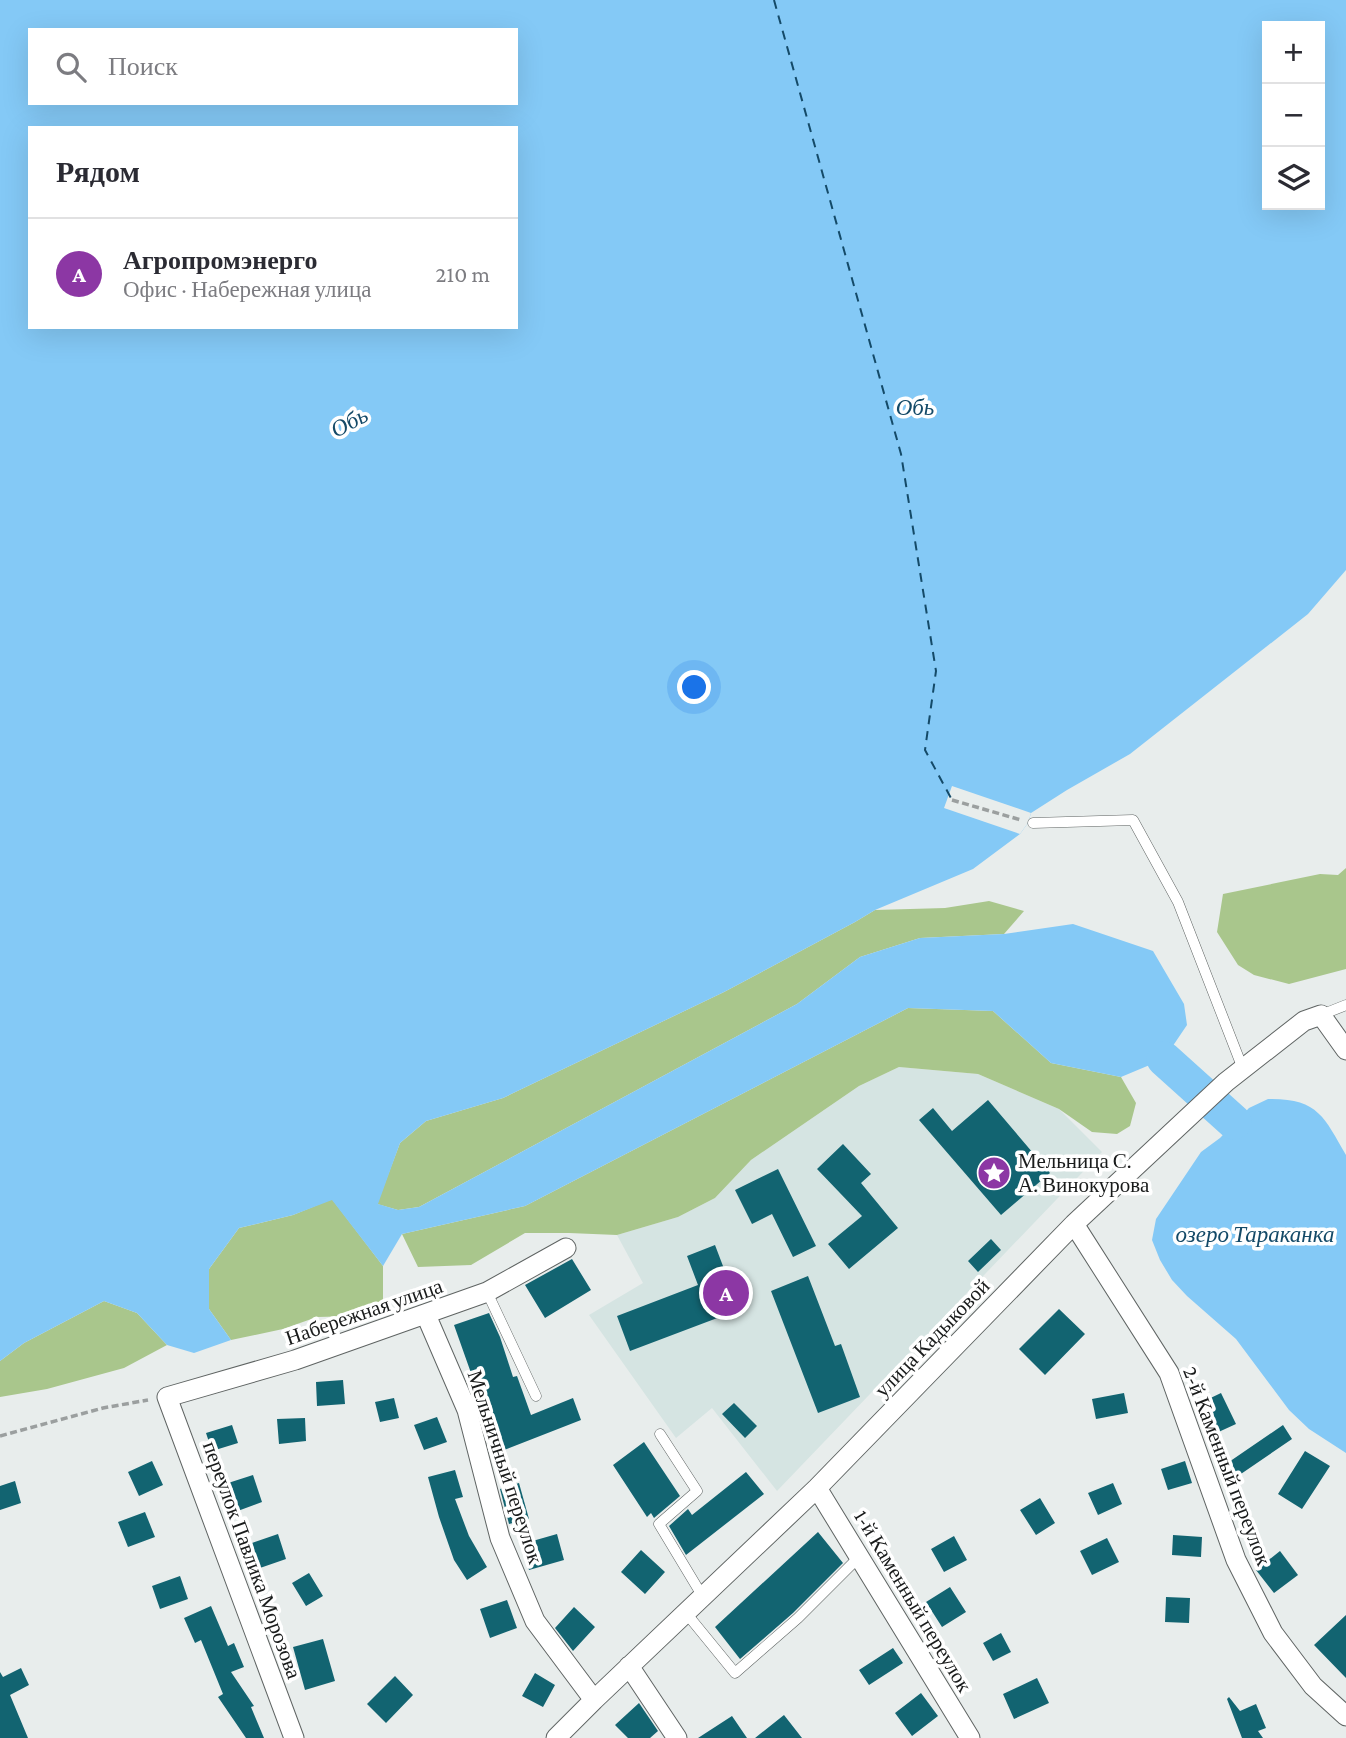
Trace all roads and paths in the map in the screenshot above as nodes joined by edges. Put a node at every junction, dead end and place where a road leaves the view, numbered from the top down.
1 (952, 800) dead end
2 (1033, 823) joint
3 (1346, 1005) edge
4 (1321, 1015) junction
5 (1346, 1051) edge
6 (1243, 1069) junction
7 (1074, 1224) junction
8 (566, 1248) dead end
9 (487, 1292) junction
10 (426, 1315) junction
11 (536, 1396) dead end
12 (167, 1397) junction
13 (660, 1434) dead end
14 (0, 1436) edge
15 (817, 1488) junction
16 (859, 1557) junction
17 (703, 1597) junction
18 (686, 1613) junction
19 (629, 1666) junction
20 (594, 1700) junction
21 (1346, 1717) edge
22 (294, 1738) edge
23 (556, 1738) edge
24 (677, 1738) edge
25 (970, 1738) edge

1 - 2 path
2 - 6 lane
3 - 4 lane
4 - 5 street
4 - 6 street, улица Кадыковой
6 - 7 street, улица Кадыковой
7 - 15 street, улица Кадыковой
7 - 21 street, 2-й Каменный переулок
8 - 9 street, Набережная улица
9 - 10 street, Набережная улица
9 - 11 lane
10 - 12 street, Набережная улица
10 - 20 street, Мельничный переулок
12 - 14 path
12 - 22 street, переулок Павлика Морозова
13 - 17 lane
15 - 16 street, 1-й Каменный переулок
15 - 17 street, улица Кадыковой
16 - 18 lane
16 - 25 street, 1-й Каменный переулок
17 - 18 street, улица Кадыковой
18 - 19 street, улица Кадыковой
19 - 20 street, улица Кадыковой
19 - 24 street
20 - 23 street, улица Кадыковой

